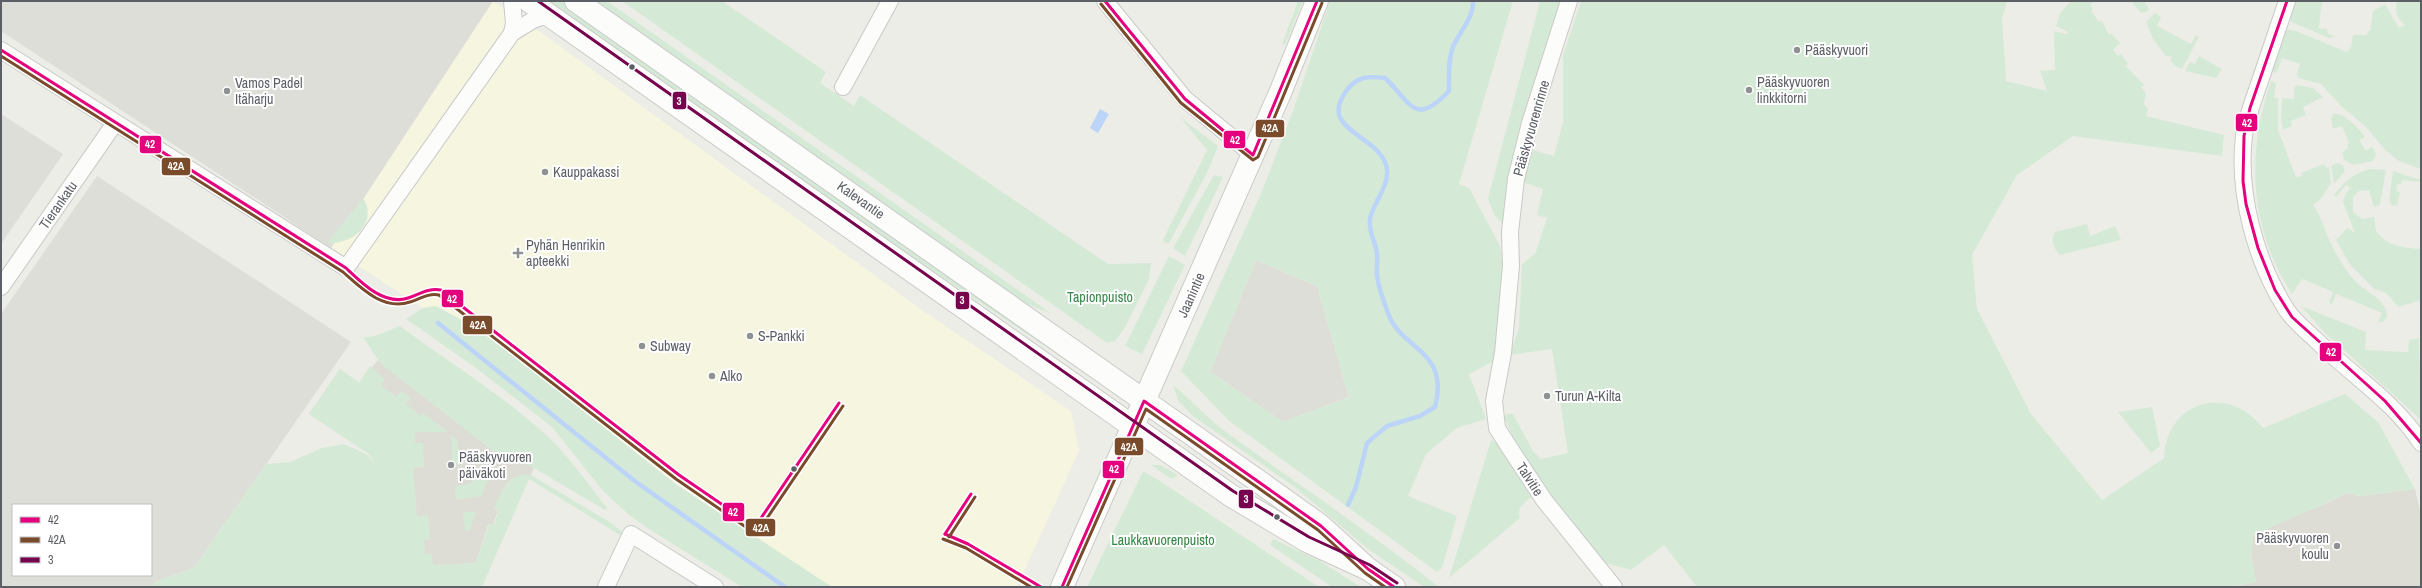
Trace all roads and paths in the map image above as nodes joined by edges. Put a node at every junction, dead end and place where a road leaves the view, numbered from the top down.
1 (512, 1) edge
2 (529, 1) edge
3 (576, 1) edge
4 (890, 1) edge
5 (1105, 1) edge
6 (1317, 1) edge
7 (1570, 1) edge
8 (2287, 1) edge
9 (548, 15) junction
10 (512, 33) junction
11 (1, 50) edge
12 (843, 87) dead end
13 (115, 123) junction
14 (1253, 155) junction
15 (1, 287) edge
16 (1503, 353) joint
17 (1144, 401) junction
18 (1133, 428) junction
19 (2421, 443) edge
20 (1368, 569) junction
21 (606, 587) edge
22 (715, 587) edge
23 (1062, 587) edge
24 (1394, 587) edge
25 (1614, 587) edge

1 - 10 street
2 - 9 main road, Kalevantie
3 - 17 main road, Kalevantie
4 - 12 street
5 - 14 street
6 - 14 main road, Jaanintie
7 - 16 street, Pääskyvuorenrinne
8 - 19 street
9 - 10 street
9 - 18 main road, Kalevantie
10 - 13 street
11 - 13 street
13 - 15 street, Tierankatu
14 - 17 main road, Jaanintie
16 - 25 street, Talvitie
17 - 18 main road, Jaanintie
17 - 20 main road, Kalevantie
18 - 20 main road, Kalevantie
18 - 23 main road, Jaanintie
20 - 24 main road
21 - 22 street

